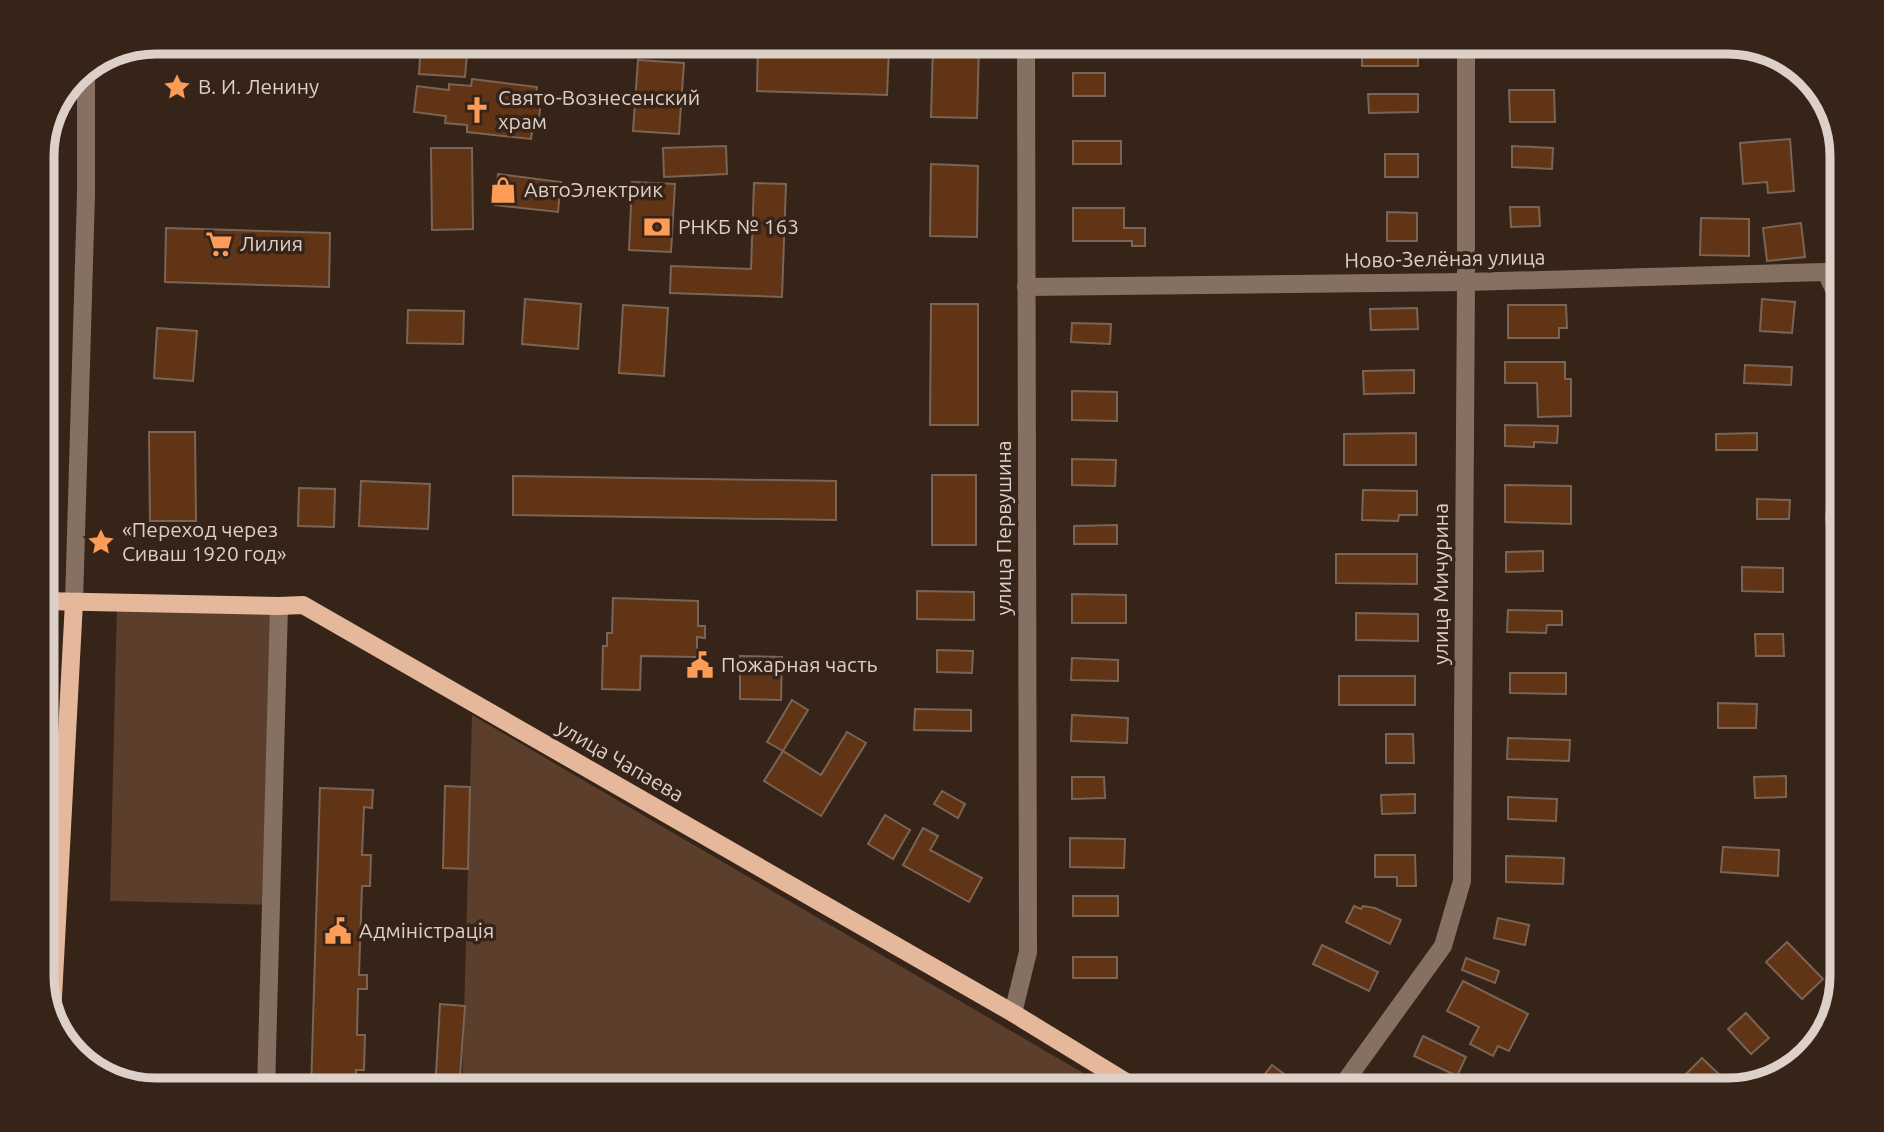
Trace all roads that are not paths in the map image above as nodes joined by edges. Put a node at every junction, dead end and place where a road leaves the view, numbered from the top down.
1 (1026, 54) edge
2 (1466, 54) edge
3 (81, 88) edge
4 (1830, 281) edge
5 (1466, 282) junction
6 (1026, 287) junction
7 (54, 601) edge
8 (75, 602) junction
9 (279, 606) junction
10 (54, 980) edge
11 (1013, 1013) junction
12 (266, 1078) edge
13 (1119, 1078) edge
14 (1348, 1078) edge

1 - 6 street, улица Первушина
2 - 5 street, улица Мичурина
3 - 8 street
4 - 5 street, Ново-Зелёная улица
5 - 6 street, Ново-Зелёная улица
5 - 14 street, улица Мичурина
6 - 11 street, улица Первушина
7 - 8 main road, улица Чапаева
8 - 9 main road, улица Чапаева
8 - 10 main road
9 - 11 main road, улица Чапаева
9 - 12 street
11 - 13 main road, улица Чапаева

